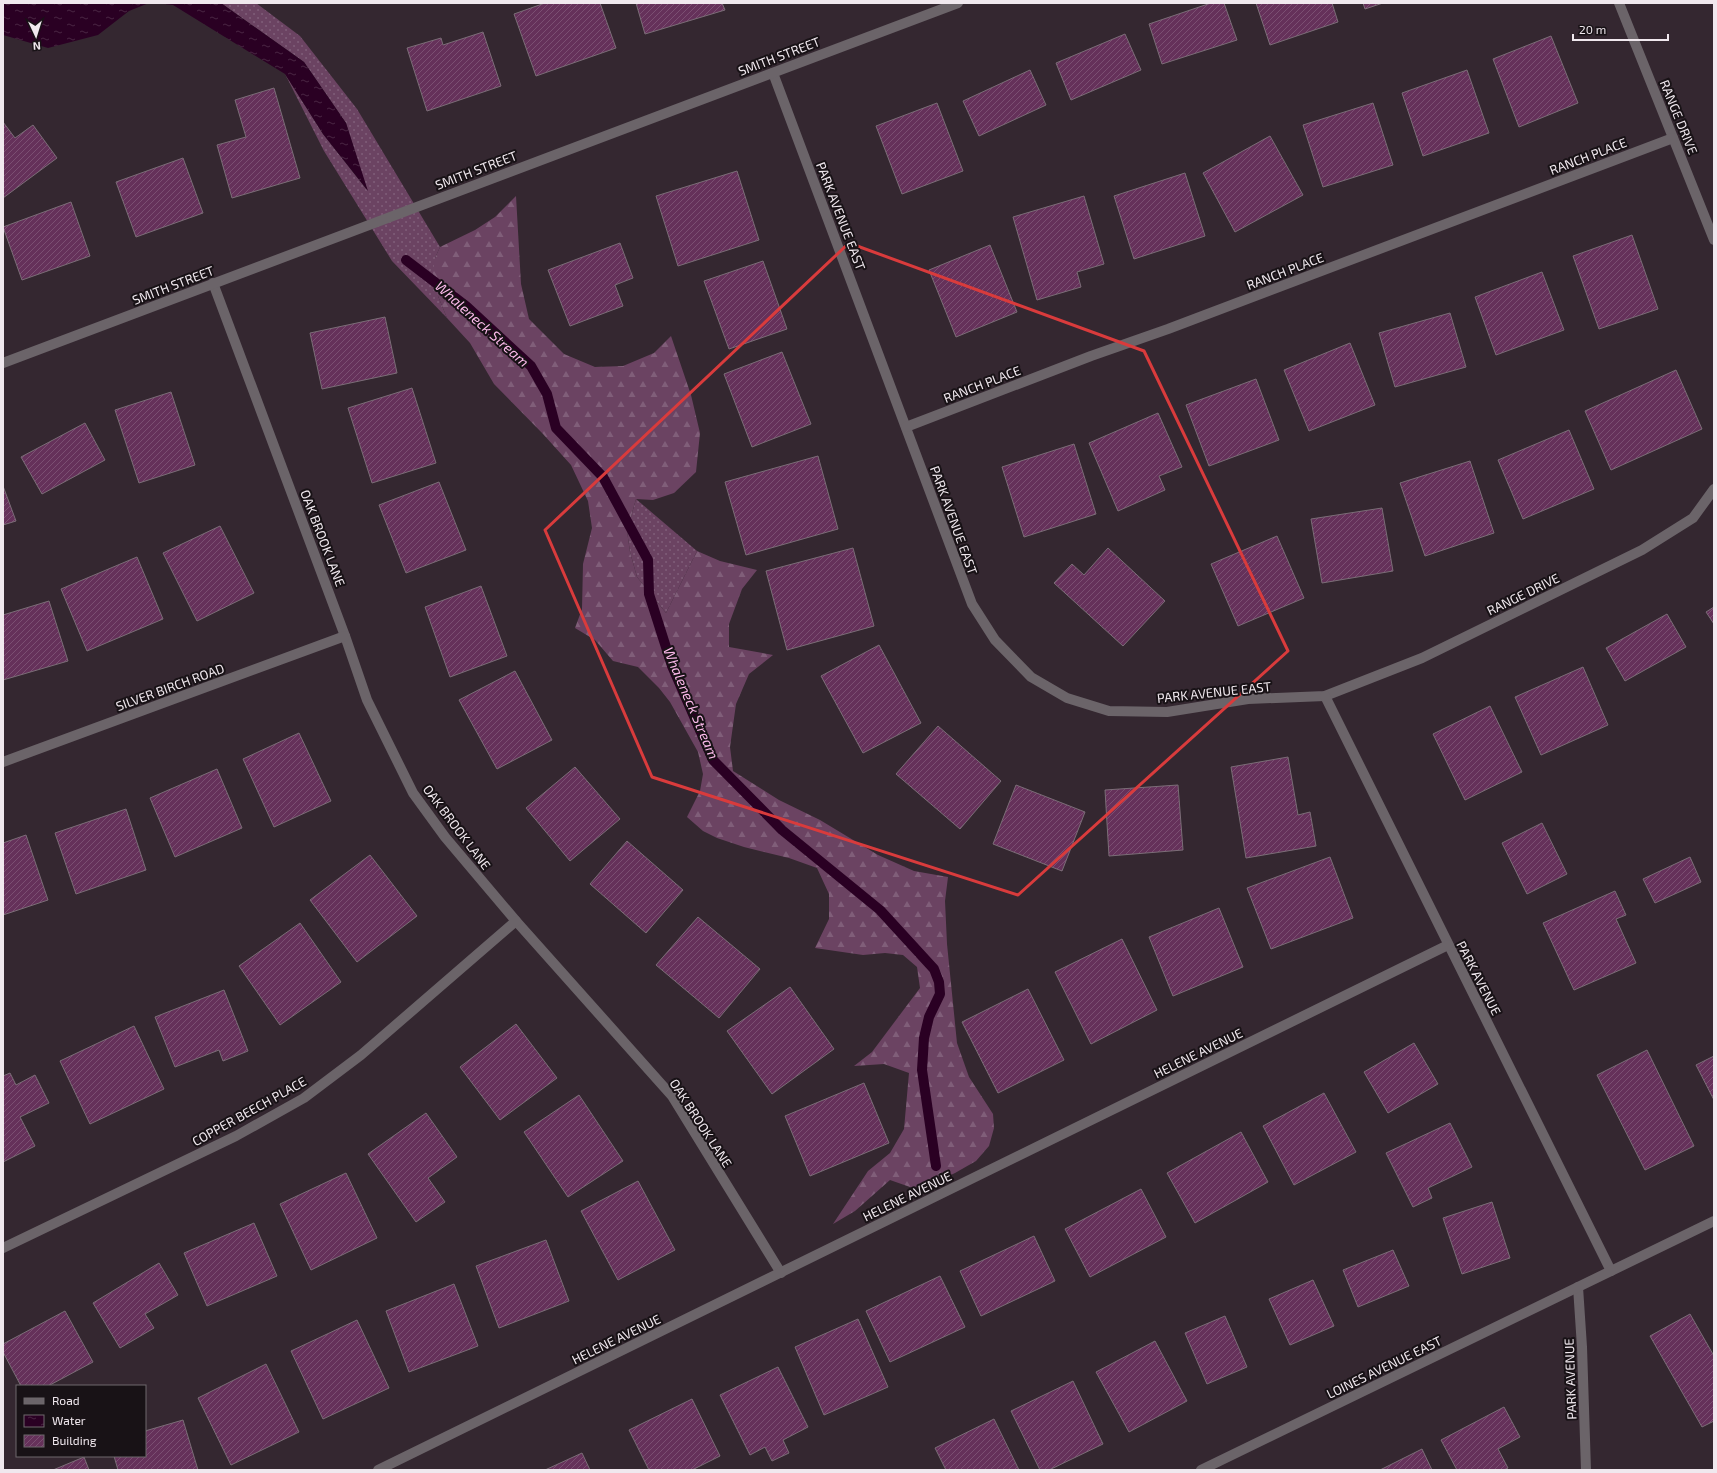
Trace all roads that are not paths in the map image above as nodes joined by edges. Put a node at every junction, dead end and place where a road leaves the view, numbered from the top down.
1 (958, 3) edge
2 (1620, 3) edge
3 (773, 73) junction
4 (1673, 138) junction
5 (1714, 240) edge
6 (213, 283) junction
7 (3, 363) edge
8 (906, 427) junction
9 (1714, 489) edge
10 (345, 636) junction
11 (1325, 696) junction
12 (3, 762) edge
13 (516, 922) junction
14 (1448, 945) junction
15 (1714, 1221) edge
16 (3, 1248) edge
17 (1611, 1271) junction
18 (781, 1273) junction
19 (1578, 1287) junction
20 (378, 1470) edge
21 (1201, 1470) edge
22 (1586, 1470) edge

1 - 3 street, SMITH STREET
2 - 4 street, RANGE DRIVE
3 - 6 street, SMITH STREET
3 - 8 street, PARK AVENUE EAST
4 - 5 street, RANGE DRIVE
4 - 8 street, RANCH PLACE
6 - 7 street, SMITH STREET
6 - 10 street, OAK BROOK LANE
8 - 11 street, PARK AVENUE EAST
9 - 11 street, RANGE DRIVE
10 - 12 street, SILVER BIRCH ROAD
10 - 13 street, OAK BROOK LANE
11 - 14 street, PARK AVENUE
13 - 16 street, COPPER BEECH PLACE
13 - 18 street, OAK BROOK LANE
14 - 17 street, PARK AVENUE
14 - 18 street, HELENE AVENUE
15 - 17 street
17 - 19 street, LOINES AVENUE EAST
18 - 20 street, HELENE AVENUE
19 - 21 street, LOINES AVENUE EAST
19 - 22 street, PARK AVENUE

